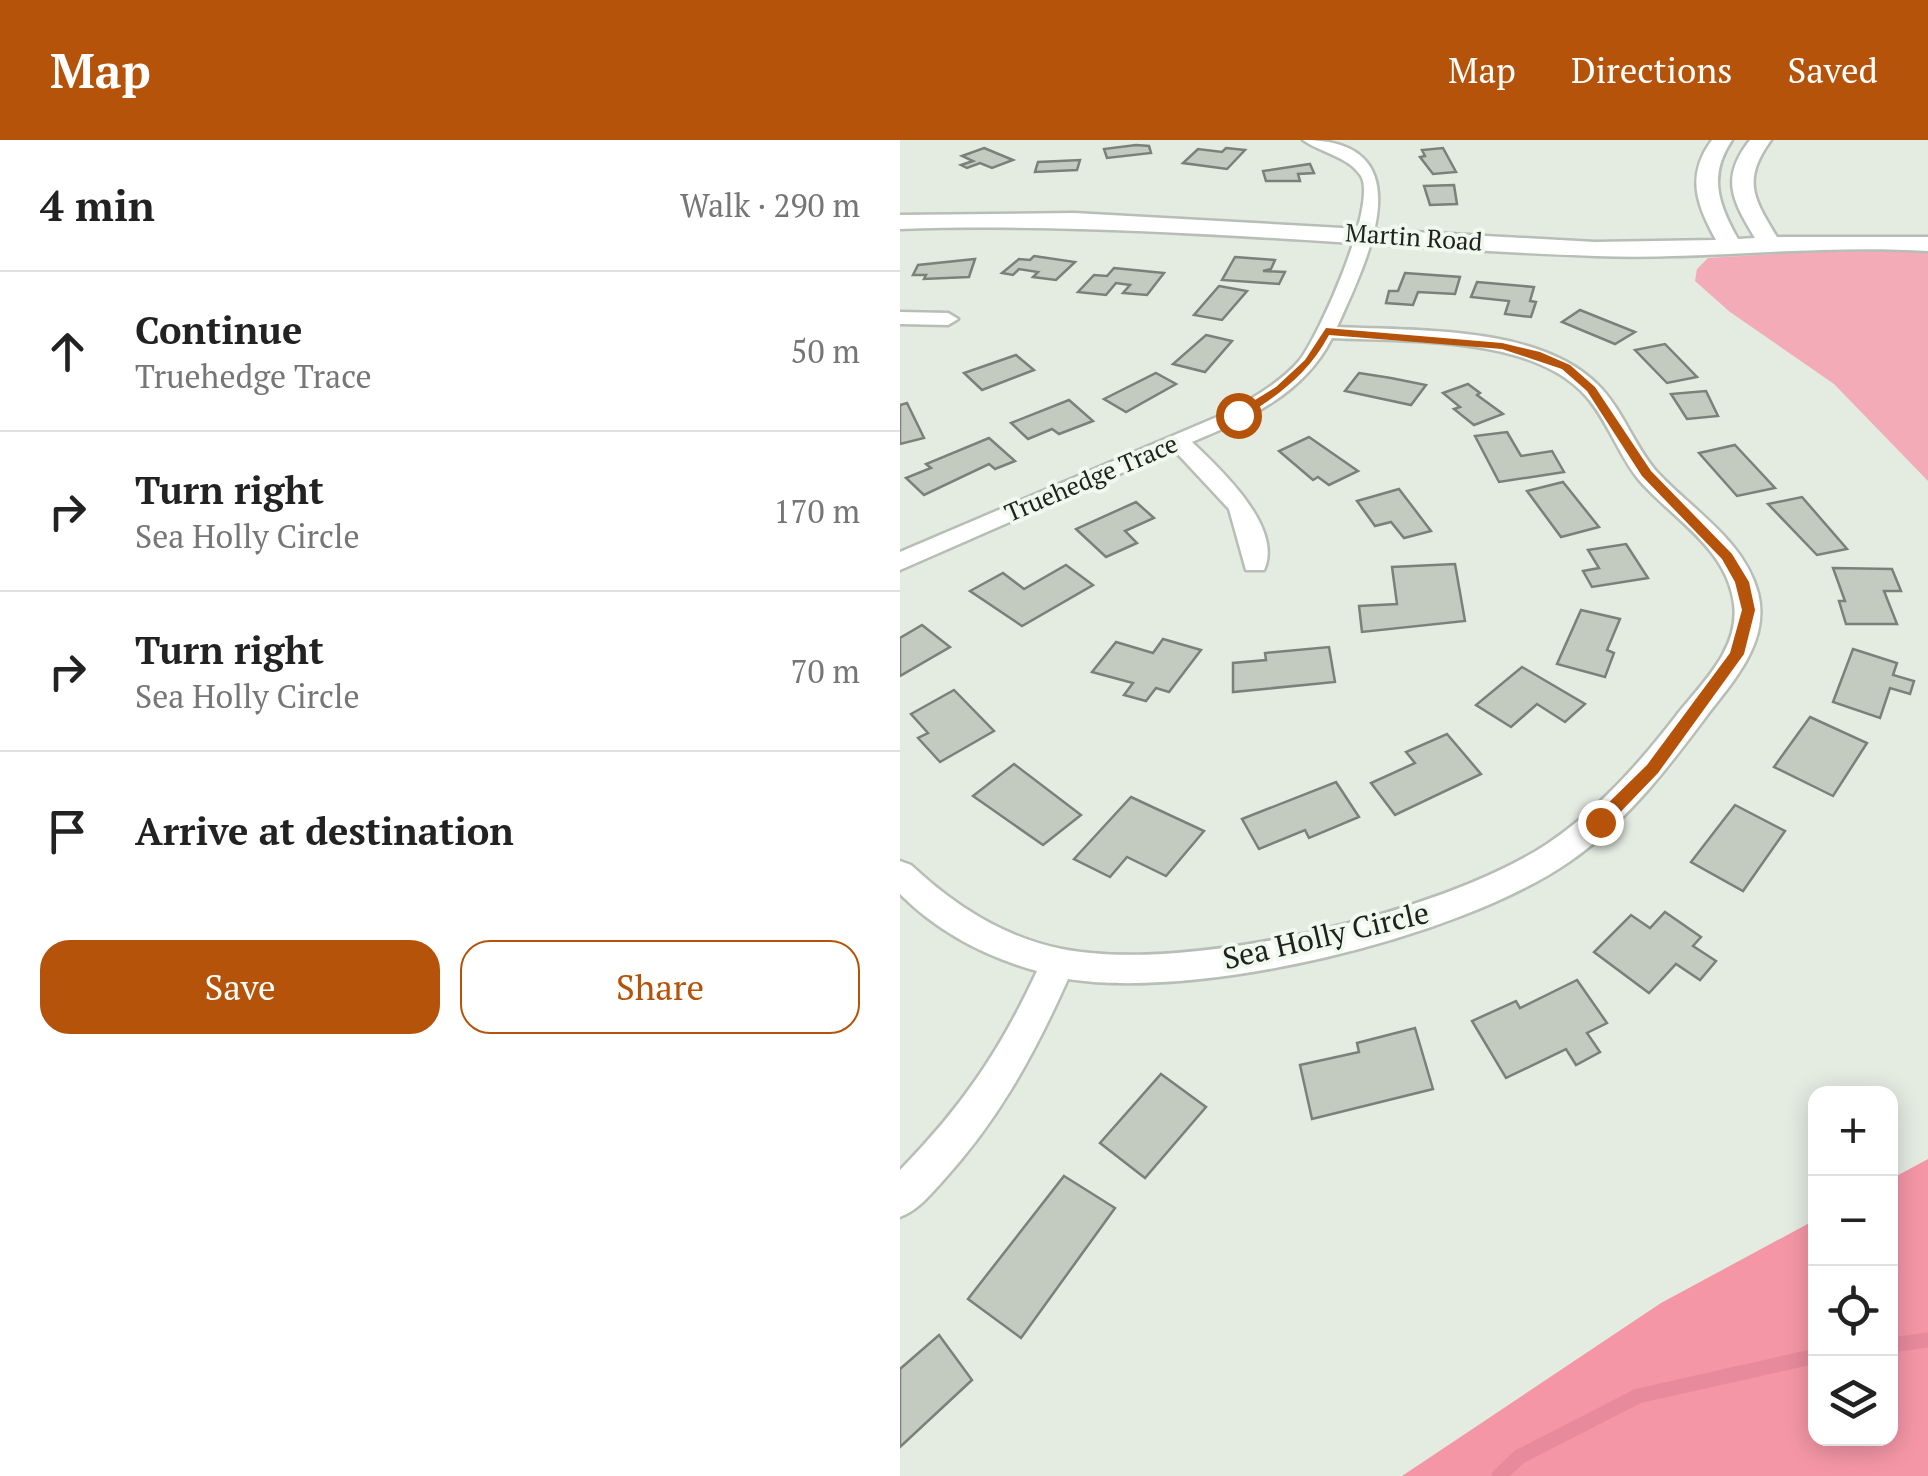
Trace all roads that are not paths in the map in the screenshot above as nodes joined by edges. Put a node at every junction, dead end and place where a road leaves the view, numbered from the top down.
1 (1311, 140) edge
2 (1722, 140) edge
3 (1762, 140) edge
4 (900, 222) edge
5 (1364, 234) junction
6 (1928, 244) edge
7 (1771, 246) junction
8 (1732, 249) junction
9 (900, 318) edge
10 (948, 320) dead end
11 (1326, 332) junction
12 (1178, 441) junction
13 (900, 562) edge
14 (1254, 564) dead end
15 (900, 874) edge
16 (1058, 963) junction
17 (900, 1198) edge

1 - 5 street, Truehedge Trace
2 - 8 street
3 - 7 street
4 - 5 street, Martin Road
5 - 8 street, Martin Road
5 - 11 street, Truehedge Trace
6 - 7 street, Martin Road
7 - 8 street, Martin Road
9 - 10 street
11 - 12 street, Truehedge Trace
11 - 16 street, Sea Holly Circle
12 - 13 street, Truehedge Trace
12 - 14 street
15 - 16 street, Sea Holly Circle
16 - 17 street

